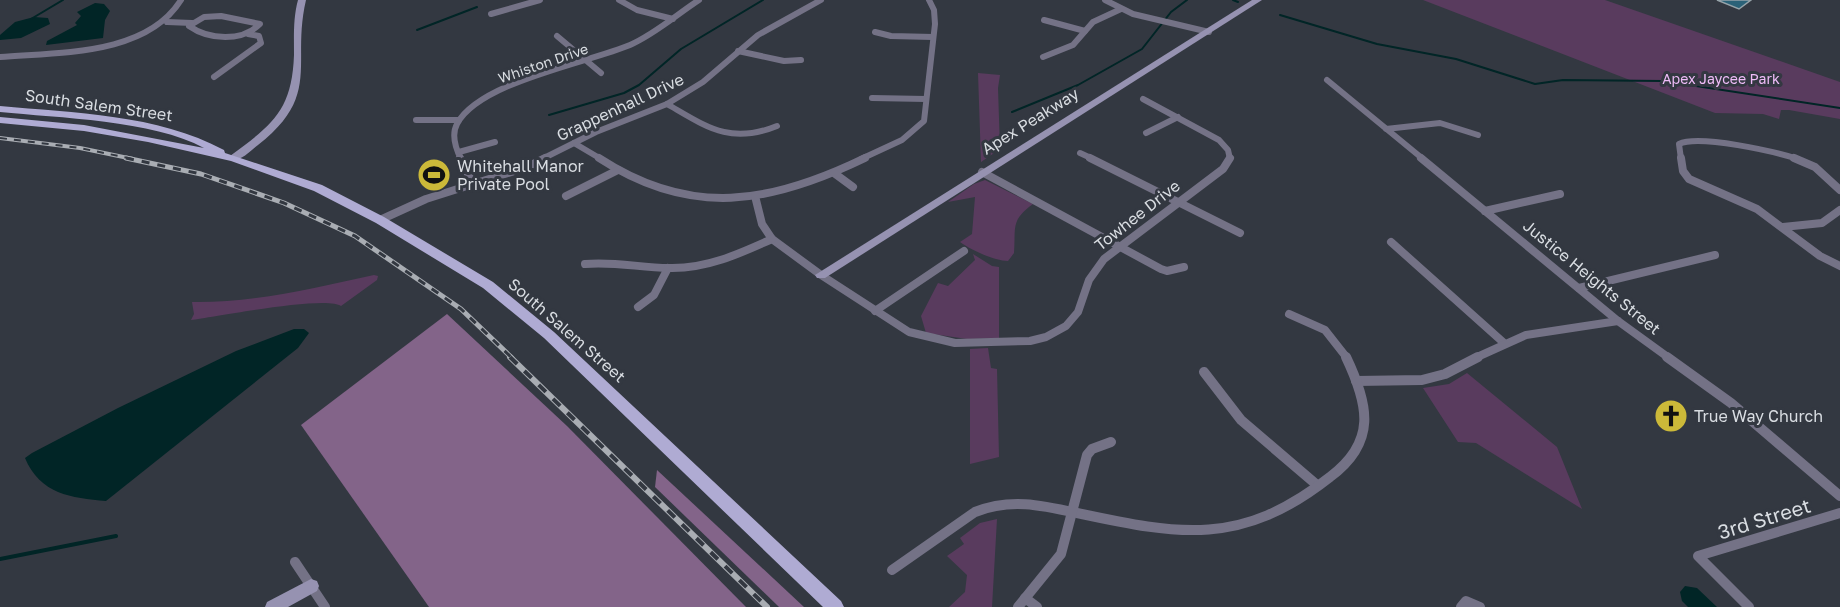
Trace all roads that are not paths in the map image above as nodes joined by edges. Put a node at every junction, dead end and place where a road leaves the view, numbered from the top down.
1 (181, 0) edge
2 (302, 0) edge
3 (518, 0) edge
4 (540, 0) edge
5 (619, 0) edge
6 (699, 0) edge
7 (820, 0) edge
8 (929, 0) edge
9 (1105, 0) edge
10 (1258, 0) edge
11 (524, 5) junction
12 (1120, 9) junction
13 (491, 14) dead end
14 (673, 19) junction
15 (1044, 20) dead end
16 (167, 22) junction
17 (192, 23) junction
18 (1085, 30) junction
19 (875, 32) dead end
20 (1209, 33) junction
21 (248, 34) junction
22 (557, 36) dead end
23 (933, 37) junction
24 (738, 51) junction
25 (0, 57) edge
26 (1043, 57) dead end
27 (586, 60) junction
28 (801, 60) dead end
29 (601, 73) dead end
30 (214, 77) dead end
31 (1328, 80) dead end
32 (872, 98) dead end
33 (926, 99) junction
34 (1143, 99) dead end
35 (668, 104) junction
36 (0, 109) edge
37 (1178, 117) junction
38 (0, 120) edge
39 (416, 120) dead end
40 (459, 120) junction
41 (777, 126) dead end
42 (1386, 129) junction
43 (1146, 133) dead end
44 (1478, 135) dead end
45 (495, 142) dead end
46 (573, 143) junction
47 (459, 152) junction
48 (1080, 153) dead end
49 (229, 157) junction
50 (618, 170) junction
51 (982, 172) junction
52 (834, 173) junction
53 (473, 184) junction
54 (853, 187) dead end
55 (1840, 190) edge
56 (1560, 194) dead end
57 (566, 196) dead end
58 (755, 196) junction
59 (1178, 202) junction
60 (1840, 210) edge
61 (1485, 211) junction
62 (381, 220) junction
63 (1784, 227) junction
64 (1240, 233) dead end
65 (772, 239) junction
66 (1391, 242) dead end
67 (1119, 246) junction
68 (964, 251) dead end
69 (1714, 255) dead end
70 (585, 264) dead end
71 (1840, 266) edge
72 (1184, 267) dead end
73 (668, 268) junction
74 (821, 275) junction
75 (1579, 288) junction
76 (638, 307) dead end
77 (875, 311) junction
78 (1289, 314) dead end
79 (1618, 321) junction
80 (1504, 343) junction
81 (1204, 372) dead end
82 (1356, 381) junction
83 (1111, 442) dead end
84 (1317, 485) junction
85 (1840, 496) edge
86 (1072, 511) junction
87 (1840, 513) edge
88 (295, 562) dead end
89 (892, 570) dead end
90 (310, 586) junction
91 (1021, 602) edge
92 (1463, 604) edge
93 (273, 607) edge
94 (325, 607) edge
95 (835, 607) edge
96 (1037, 607) edge
97 (1480, 607) edge
98 (1749, 607) edge

1 - 16 street
2 - 49 main road
3 - 11 street
4 - 11 street
5 - 14 street
6 - 14 street, Whiston Drive
7 - 24 street, Grappenhall Drive
8 - 23 street
9 - 12 street
10 - 20 main road, Apex Peakway
11 - 13 street
12 - 18 street
12 - 20 street
14 - 27 street, Whiston Drive
15 - 18 street
16 - 17 street
16 - 25 street
17 - 21 street
17 - 21 street
18 - 26 street
19 - 23 street
20 - 51 main road, Apex Peakway
21 - 30 street
22 - 27 street
23 - 33 street
24 - 28 street
24 - 35 street, Grappenhall Drive
27 - 29 street
27 - 40 street, Whiston Drive
31 - 42 street, Justice Heights Street
32 - 33 street
33 - 52 street
34 - 37 street, Towhee Drive
35 - 41 street
35 - 46 street, Grappenhall Drive
36 - 49 main road, South Salem Street
37 - 43 street
37 - 59 street, Towhee Drive
38 - 49 main road, South Salem Street
39 - 40 street
40 - 47 street
42 - 44 street
42 - 61 street, Justice Heights Street
45 - 47 street
46 - 50 street
46 - 53 street, Grappenhall Drive
47 - 53 street
48 - 59 street
49 - 62 main road, South Salem Street
50 - 57 street
50 - 58 street
51 - 67 street
51 - 74 main road, Apex Peakway
52 - 54 street
52 - 58 street
53 - 62 street, Grappenhall Drive
55 - 63 street
56 - 61 street
58 - 65 street, Towhee Drive
59 - 64 street
59 - 67 street, Towhee Drive
60 - 63 street
61 - 75 street, Justice Heights Street
62 - 95 main road, South Salem Street
63 - 71 street
65 - 73 street
65 - 74 street, Towhee Drive
66 - 80 street
67 - 72 street
67 - 77 street, Towhee Drive
68 - 77 street
69 - 75 street
70 - 73 street
73 - 76 street
74 - 77 street, Towhee Drive
75 - 79 street, Justice Heights Street
78 - 82 street
79 - 80 street
79 - 85 street, Justice Heights Street
80 - 82 street
81 - 84 street
82 - 84 street
83 - 86 street
84 - 86 street
86 - 89 street
86 - 91 street
87 - 98 street, 3rd Street
88 - 90 street
90 - 93 main road
90 - 94 street
91 - 96 street
92 - 97 street

